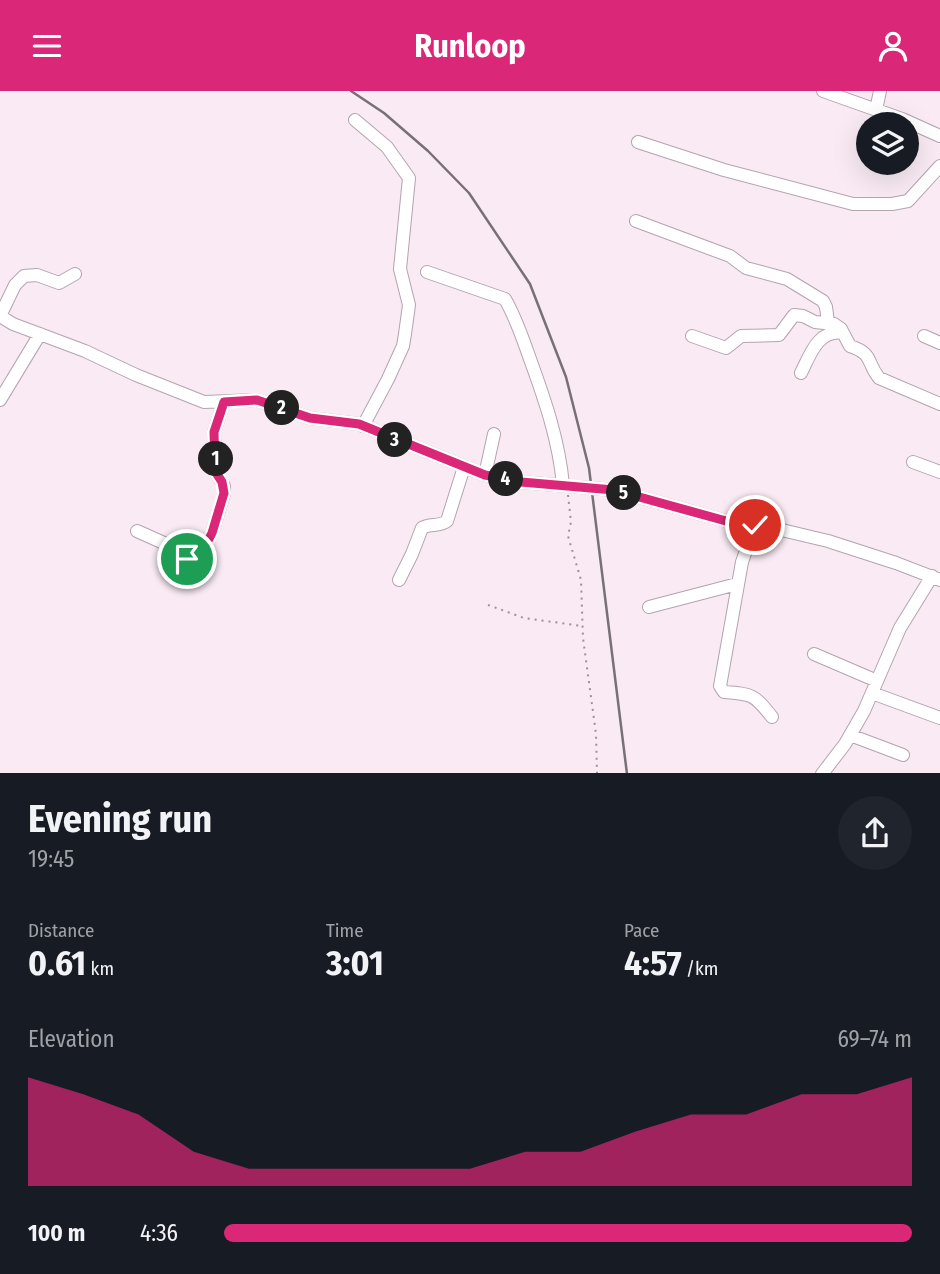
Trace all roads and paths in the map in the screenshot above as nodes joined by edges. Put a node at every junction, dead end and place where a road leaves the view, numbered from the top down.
1 (823, 91) edge
2 (880, 91) edge
3 (876, 110) junction
4 (355, 120) dead end
5 (940, 136) edge
6 (638, 142) dead end
7 (940, 166) edge
8 (636, 221) dead end
9 (427, 272) dead end
10 (75, 274) dead end
11 (0, 316) edge
12 (828, 322) junction
13 (843, 333) junction
14 (40, 334) junction
15 (692, 336) dead end
16 (924, 336) dead end
17 (940, 343) edge
18 (801, 373) dead end
19 (0, 400) edge
20 (224, 402) junction
21 (940, 404) edge
22 (363, 426) junction
23 (494, 434) dead end
24 (913, 462) dead end
25 (464, 467) junction
26 (940, 472) edge
27 (485, 475) junction
28 (565, 485) junction
29 (755, 525) junction
30 (137, 531) dead end
31 (936, 578) edge
32 (399, 580) dead end
33 (737, 584) junction
34 (488, 605) dead end
35 (649, 607) dead end
36 (583, 626) junction
37 (814, 655) dead end
38 (874, 687) junction
39 (772, 717) dead end
40 (940, 718) edge
41 (850, 735) junction
42 (903, 755) dead end
43 (597, 773) edge
44 (822, 773) edge

1 - 3 street
2 - 3 street
3 - 5 street
4 - 22 street
6 - 7 street
8 - 12 street
9 - 28 street
10 - 11 street
11 - 14 street
12 - 13 street
12 - 15 street
13 - 18 street
13 - 21 street
14 - 19 street
14 - 20 street
16 - 17 street
20 - 22 street
20 - 30 street
22 - 25 street
23 - 27 street
24 - 26 street
25 - 27 street
25 - 32 street
27 - 28 street
28 - 29 street
28 - 36 path
29 - 31 street
29 - 33 street
31 - 38 street
33 - 35 street
33 - 39 street
34 - 36 path
36 - 43 path
37 - 38 street
38 - 40 street
38 - 41 street
41 - 42 street
41 - 44 street

